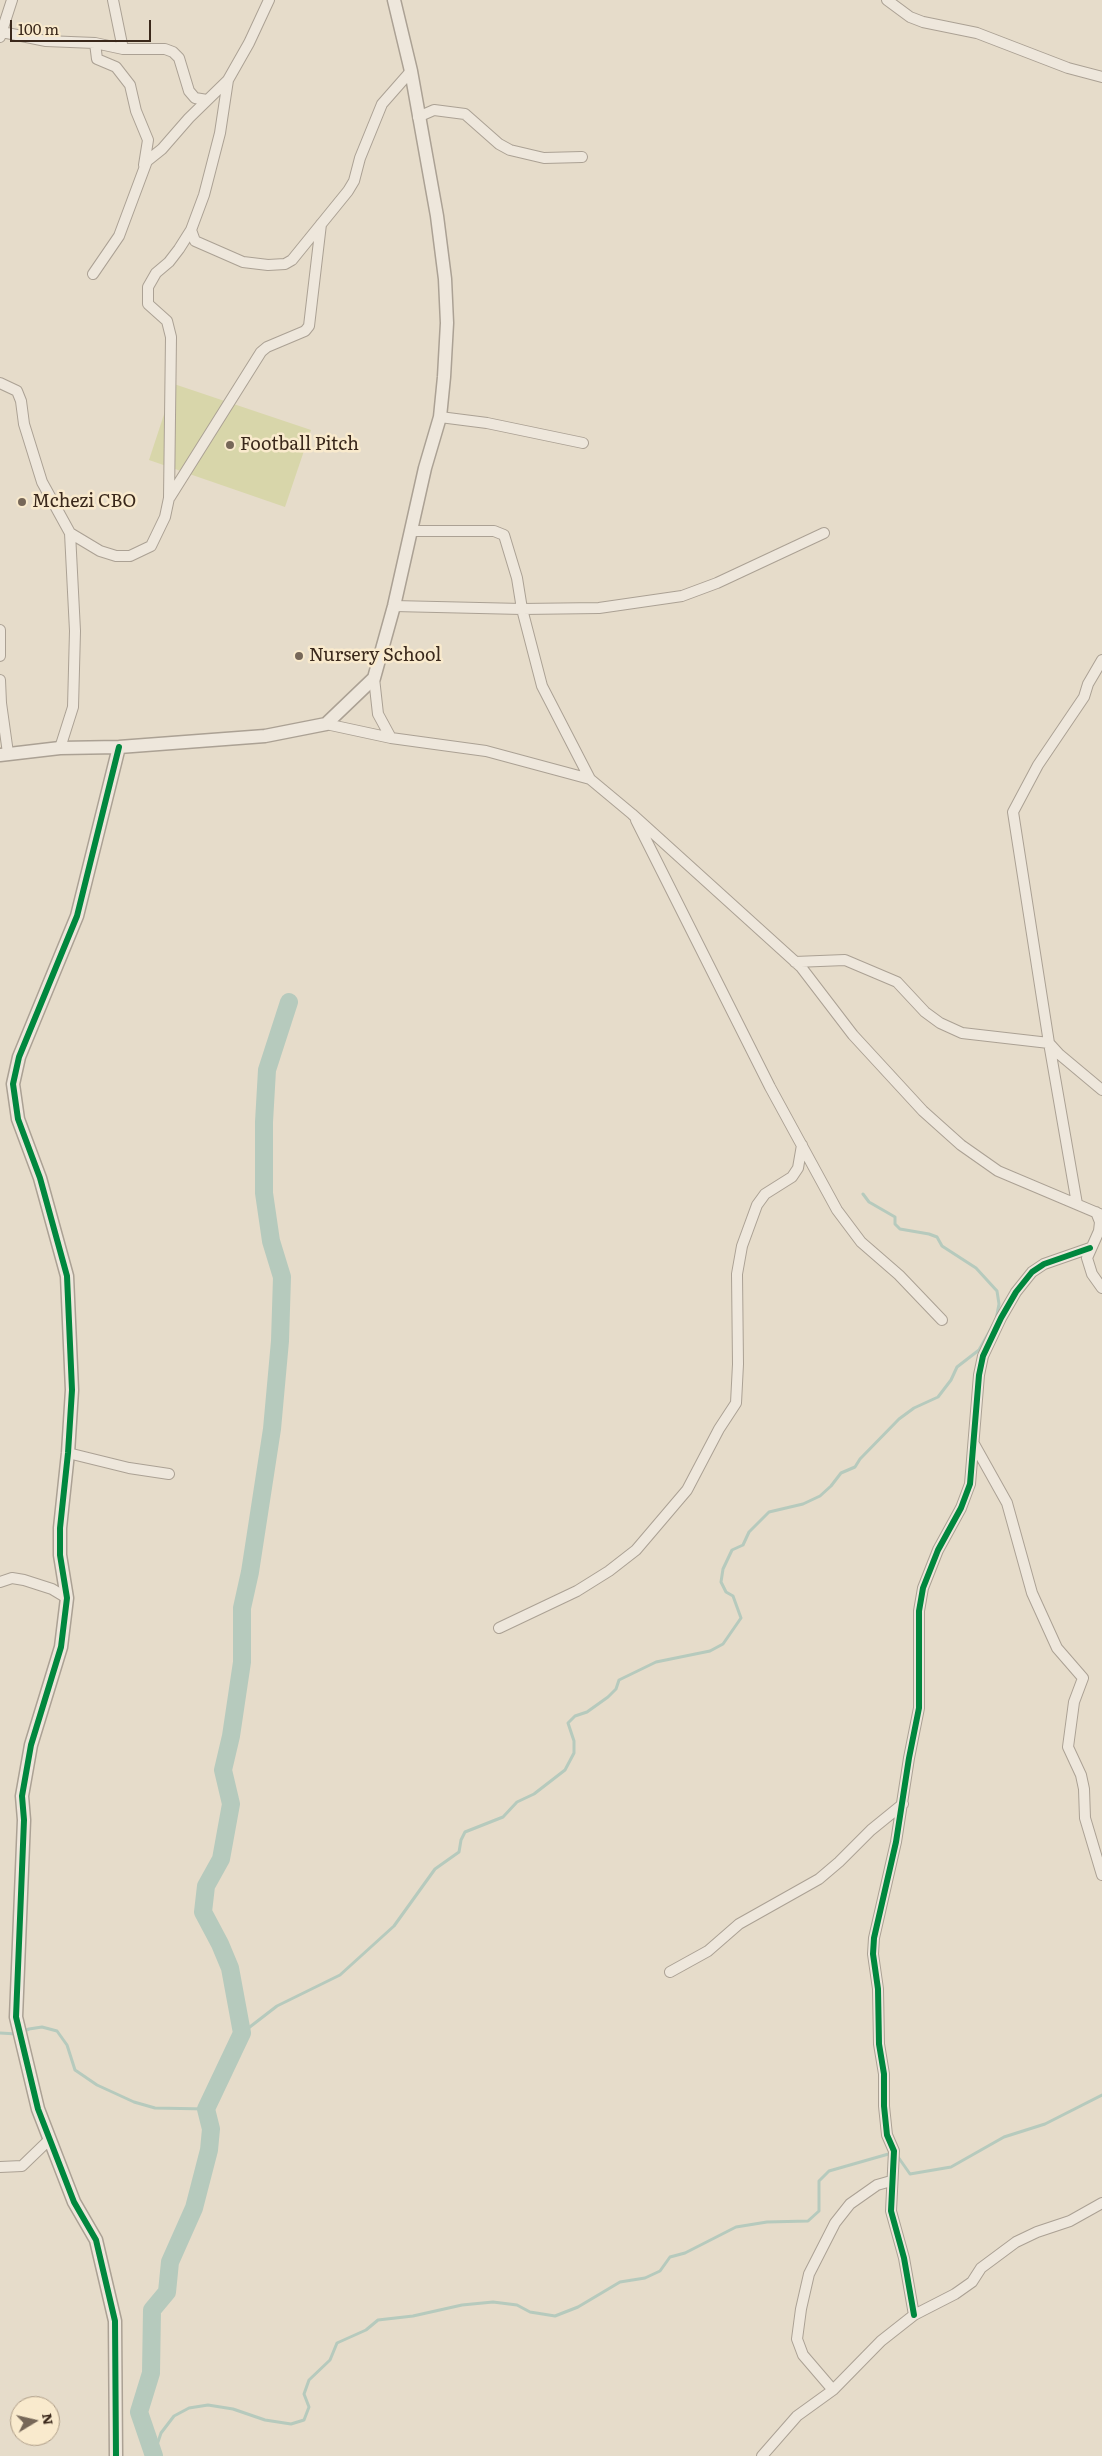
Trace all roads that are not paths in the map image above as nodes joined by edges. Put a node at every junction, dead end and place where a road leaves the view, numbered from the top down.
1 (12, 0) edge
2 (112, 0) edge
3 (269, 0) edge
4 (394, 0) edge
5 (887, 0) edge
6 (1, 34) edge
7 (95, 43) junction
8 (122, 49) junction
9 (411, 70) junction
10 (1102, 77) edge
11 (228, 80) junction
12 (207, 100) junction
13 (418, 117) junction
14 (582, 156) dead end
15 (143, 166) junction
16 (321, 222) junction
17 (190, 230) junction
18 (93, 274) dead end
19 (0, 383) edge
20 (440, 417) junction
21 (583, 443) dead end
22 (169, 498) junction
23 (411, 531) junction
24 (824, 533) dead end
25 (70, 534) junction
26 (394, 606) junction
27 (522, 610) junction
28 (0, 630) edge
29 (0, 656) edge
30 (1102, 660) edge
31 (374, 678) junction
32 (0, 680) edge
33 (326, 724) junction
34 (391, 738) junction
35 (118, 747) junction
36 (60, 748) junction
37 (4, 754) edge
38 (590, 780) junction
39 (632, 814) junction
40 (795, 962) junction
41 (1049, 1043) junction
42 (1102, 1090) edge
43 (802, 1145) junction
44 (1077, 1204) junction
45 (1099, 1213) edge
46 (1090, 1248) junction
47 (1102, 1288) edge
48 (942, 1320) dead end
49 (974, 1444) junction
50 (68, 1454) junction
51 (169, 1474) dead end
52 (0, 1582) edge
53 (67, 1598) junction
54 (500, 1628) dead end
55 (903, 1804) junction
56 (1102, 1875) edge
57 (670, 1972) dead end
58 (50, 2139) junction
59 (0, 2167) edge
60 (892, 2181) junction
61 (1102, 2203) edge
62 (914, 2315) junction
63 (833, 2390) junction
64 (116, 2456) edge
65 (762, 2456) edge

1 - 6 street
2 - 8 street
3 - 11 street
4 - 9 street
5 - 10 street
6 - 7 street
7 - 8 street
7 - 15 street
8 - 12 street
9 - 13 street
9 - 16 street
11 - 12 street
11 - 17 street
12 - 15 street
13 - 14 street
13 - 20 street
15 - 18 street
16 - 17 street
16 - 22 street
17 - 22 street
19 - 25 street
20 - 21 street
20 - 23 street
22 - 25 street
23 - 26 street
23 - 27 street
24 - 27 street
25 - 36 street
26 - 27 street
26 - 31 street
27 - 38 street
28 - 29 street
30 - 41 street
31 - 33 street
31 - 34 street
32 - 37 street
33 - 34 street
33 - 35 street
34 - 38 street
35 - 36 street
35 - 50 street
36 - 37 street
38 - 39 street
39 - 40 street
39 - 43 street
40 - 41 street
40 - 44 street
41 - 42 street
41 - 44 street
43 - 48 street
43 - 54 street
44 - 45 street
45 - 46 street
46 - 47 street
46 - 49 street
49 - 55 street
49 - 56 street
50 - 51 street
50 - 53 street
52 - 53 street
53 - 58 street
55 - 57 street
55 - 60 street
58 - 59 street
58 - 64 street
60 - 62 street
60 - 63 street
61 - 62 street
62 - 63 street
63 - 65 street

